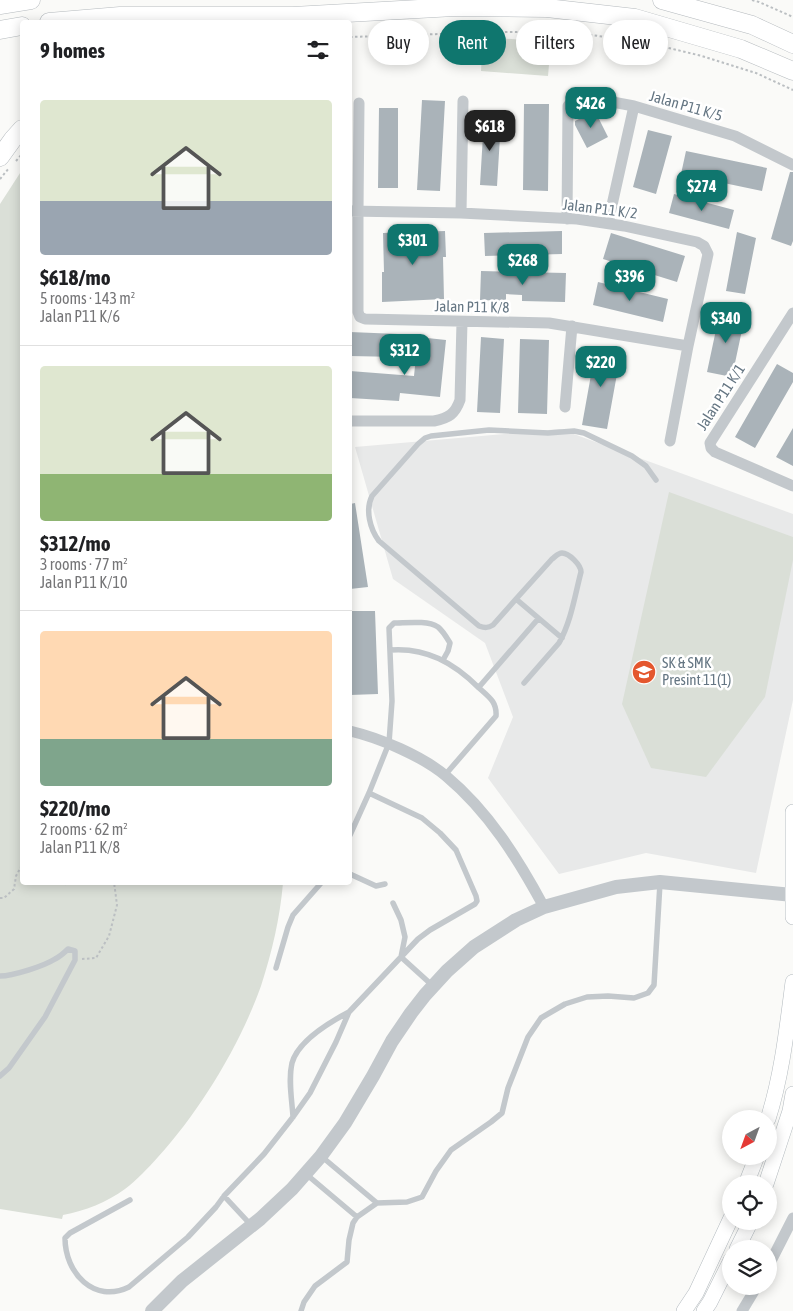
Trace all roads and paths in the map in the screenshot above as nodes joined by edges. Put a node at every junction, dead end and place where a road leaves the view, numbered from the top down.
1 (32, 0) edge
2 (662, 0) edge
3 (752, 0) edge
4 (0, 5) edge
5 (293, 16) junction
6 (793, 17) edge
7 (73, 20) edge
8 (263, 20) edge
9 (20, 26) edge
10 (0, 30) edge
11 (352, 37) edge
12 (793, 44) edge
13 (793, 71) edge
14 (793, 90) edge
15 (463, 101) dead end
16 (359, 103) dead end
17 (634, 106) junction
18 (20, 131) edge
19 (0, 157) edge
20 (793, 165) edge
21 (354, 212) edge
22 (461, 213) junction
23 (567, 219) junction
24 (608, 223) junction
25 (793, 313) edge
26 (462, 322) junction
27 (572, 326) junction
28 (688, 346) junction
29 (565, 407) dead end
30 (352, 421) edge
31 (670, 441) dead end
32 (656, 480) dead end
33 (793, 486) edge
34 (516, 599) junction
35 (538, 619) junction
36 (562, 638) junction
37 (390, 650) junction
38 (443, 660) junction
39 (524, 683) dead end
40 (479, 687) junction
41 (352, 731) edge
42 (389, 744) junction
43 (445, 775) junction
44 (370, 793) junction
45 (793, 812) edge
46 (352, 831) edge
47 (20, 869) edge
48 (352, 875) edge
49 (660, 882) junction
50 (385, 884) dead end
51 (114, 885) edge
52 (319, 885) edge
53 (793, 895) edge
54 (0, 898) edge
55 (393, 902) dead end
56 (544, 907) junction
57 (793, 917) edge
58 (401, 957) junction
59 (75, 960) junction
60 (276, 968) dead end
61 (0, 976) edge
62 (793, 982) edge
63 (433, 986) junction
64 (349, 1012) junction
65 (0, 1076) edge
66 (793, 1094) edge
67 (771, 1110) edge
68 (293, 1117) junction
69 (321, 1156) junction
70 (306, 1174) junction
71 (769, 1175) edge
72 (224, 1196) junction
73 (130, 1200) dead end
74 (377, 1203) junction
75 (357, 1218) junction
76 (793, 1218) edge
77 (252, 1226) junction
78 (725, 1230) edge
79 (777, 1249) edge
80 (722, 1278) edge
81 (752, 1295) edge
82 (152, 1311) edge
83 (301, 1311) edge
84 (684, 1311) edge
85 (704, 1311) edge
86 (742, 1311) edge

1 - 4 main road
2 - 12 main road
3 - 6 path
5 - 7 main road
5 - 8 main road
5 - 13 main road
9 - 10 main road
11 - 14 path
15 - 22 street
16 - 21 street
17 - 20 street, Jalan P11 K/5
17 - 23 street, Jalan P11 K/5
17 - 24 street
18 - 19 main road
21 - 22 street, Jalan P11 K/2
21 - 26 street, Jalan P11 K/8
22 - 23 street, Jalan P11 K/2
23 - 24 street, Jalan P11 K/2
24 - 28 street, Jalan P11 K/2
25 - 33 street, Jalan P11 K/1
26 - 27 street, Jalan P11 K/8
26 - 30 street
27 - 28 street, Jalan P11 K/8
27 - 29 street
28 - 31 street, Jalan P11 K/2
32 - 34 lane
34 - 35 lane
34 - 36 lane
35 - 36 lane
35 - 40 lane
36 - 39 lane
37 - 38 lane
37 - 38 lane
37 - 42 lane
38 - 40 lane
40 - 43 lane
41 - 42 street
42 - 43 street
42 - 44 lane
43 - 56 street
44 - 46 lane
44 - 58 lane
45 - 53 main road
47 - 54 path
48 - 50 lane
49 - 53 street
49 - 56 street
49 - 74 lane
51 - 59 path
52 - 60 lane
53 - 57 main road
55 - 58 lane
56 - 63 street
58 - 63 lane
58 - 64 lane
59 - 61 lane
59 - 65 lane
62 - 67 main road
63 - 69 street
64 - 68 lane
64 - 68 lane
66 - 71 main road
68 - 72 lane
69 - 70 street
69 - 74 lane
70 - 75 lane
70 - 77 street
72 - 73 lane
72 - 77 lane
74 - 75 lane
75 - 83 lane
76 - 79 street
77 - 82 street
78 - 84 main road
80 - 85 main road
81 - 86 street

